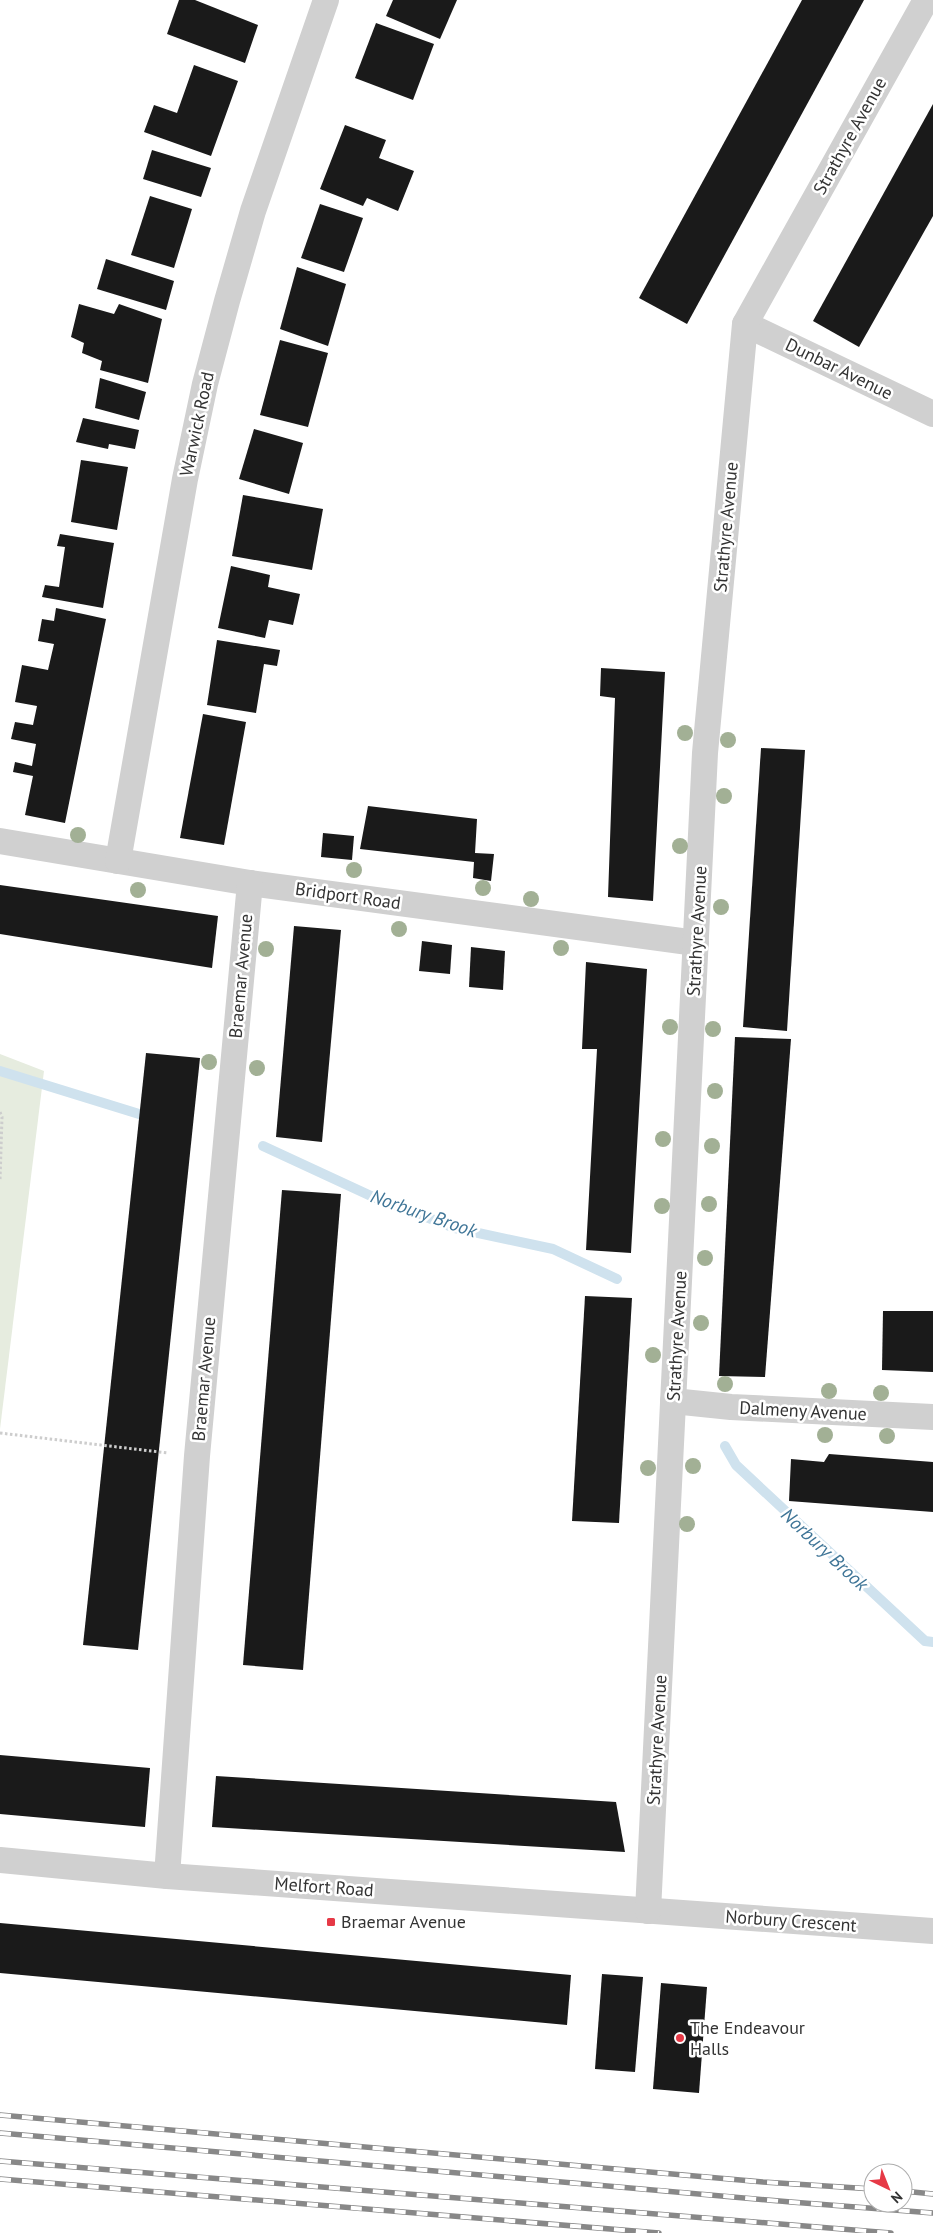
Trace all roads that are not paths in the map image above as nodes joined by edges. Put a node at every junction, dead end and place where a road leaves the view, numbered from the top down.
1 (326, 0) edge
2 (926, 0) edge
3 (745, 324) junction
4 (933, 414) edge
5 (0, 842) edge
6 (118, 861) junction
7 (250, 883) junction
8 (696, 943) junction
9 (673, 1402) junction
10 (933, 1417) edge
11 (0, 1860) edge
12 (168, 1876) junction
13 (648, 1911) junction
14 (933, 1931) edge

1 - 6 street, Warwick Road
2 - 3 street, Strathyre Avenue
3 - 4 street, Dunbar Avenue
3 - 8 street, Strathyre Avenue
5 - 6 street, Bridport Road
6 - 7 street, Bridport Road
7 - 8 street, Bridport Road
7 - 12 street, Braemar Avenue
8 - 9 street, Strathyre Avenue
9 - 10 street, Dalmeny Avenue
9 - 13 street, Strathyre Avenue
11 - 12 street, Melfort Road
12 - 13 street, Melfort Road
13 - 14 street, Norbury Crescent

